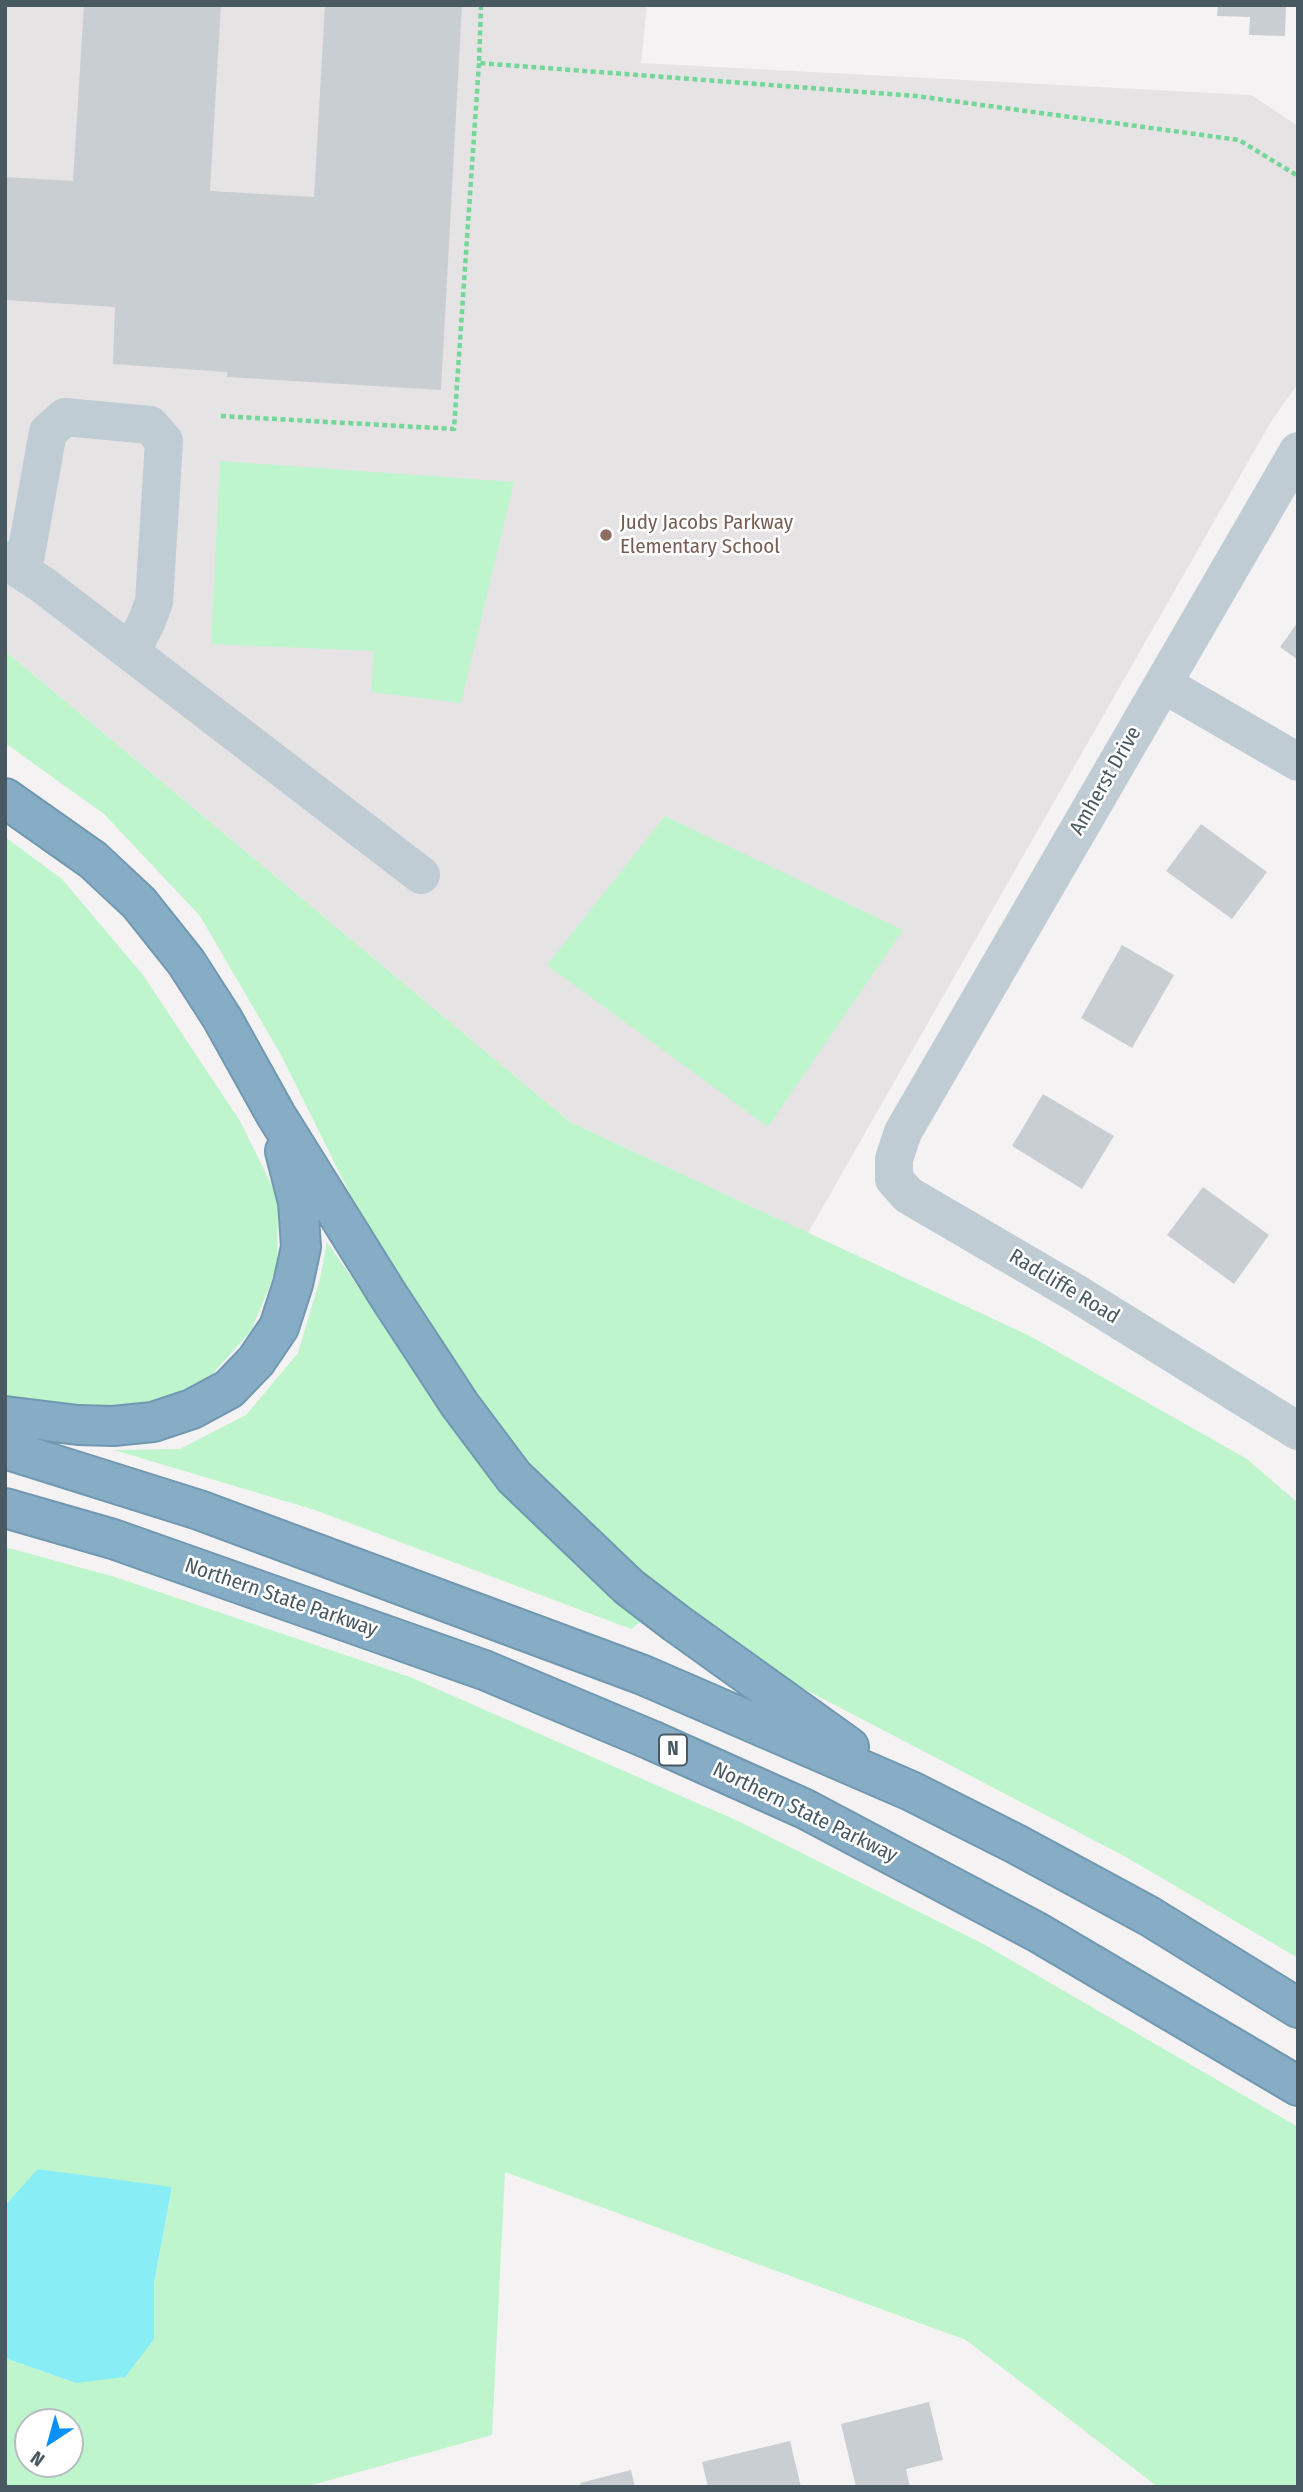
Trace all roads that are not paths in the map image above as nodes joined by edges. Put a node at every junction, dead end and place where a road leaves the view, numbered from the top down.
1 (1298, 451) edge
2 (14, 566) edge
3 (131, 652) junction
4 (1163, 684) junction
5 (1298, 762) edge
6 (5, 798) edge
7 (421, 874) dead end
8 (915, 1110) joint
9 (276, 1115) junction
10 (5, 1416) edge
11 (1298, 1431) edge
12 (5, 1449) edge
13 (5, 1508) edge
14 (911, 1791) junction
15 (1298, 2008) edge
16 (1298, 2086) edge

1 - 4 street, Amherst Drive
2 - 3 street
2 - 3 street
3 - 7 street
4 - 5 street
4 - 8 street, Amherst Drive
6 - 9 highway
8 - 11 street, Radcliffe Road
9 - 10 highway
9 - 14 highway
12 - 14 highway
13 - 16 highway, Northern State Parkway / N
14 - 15 highway

